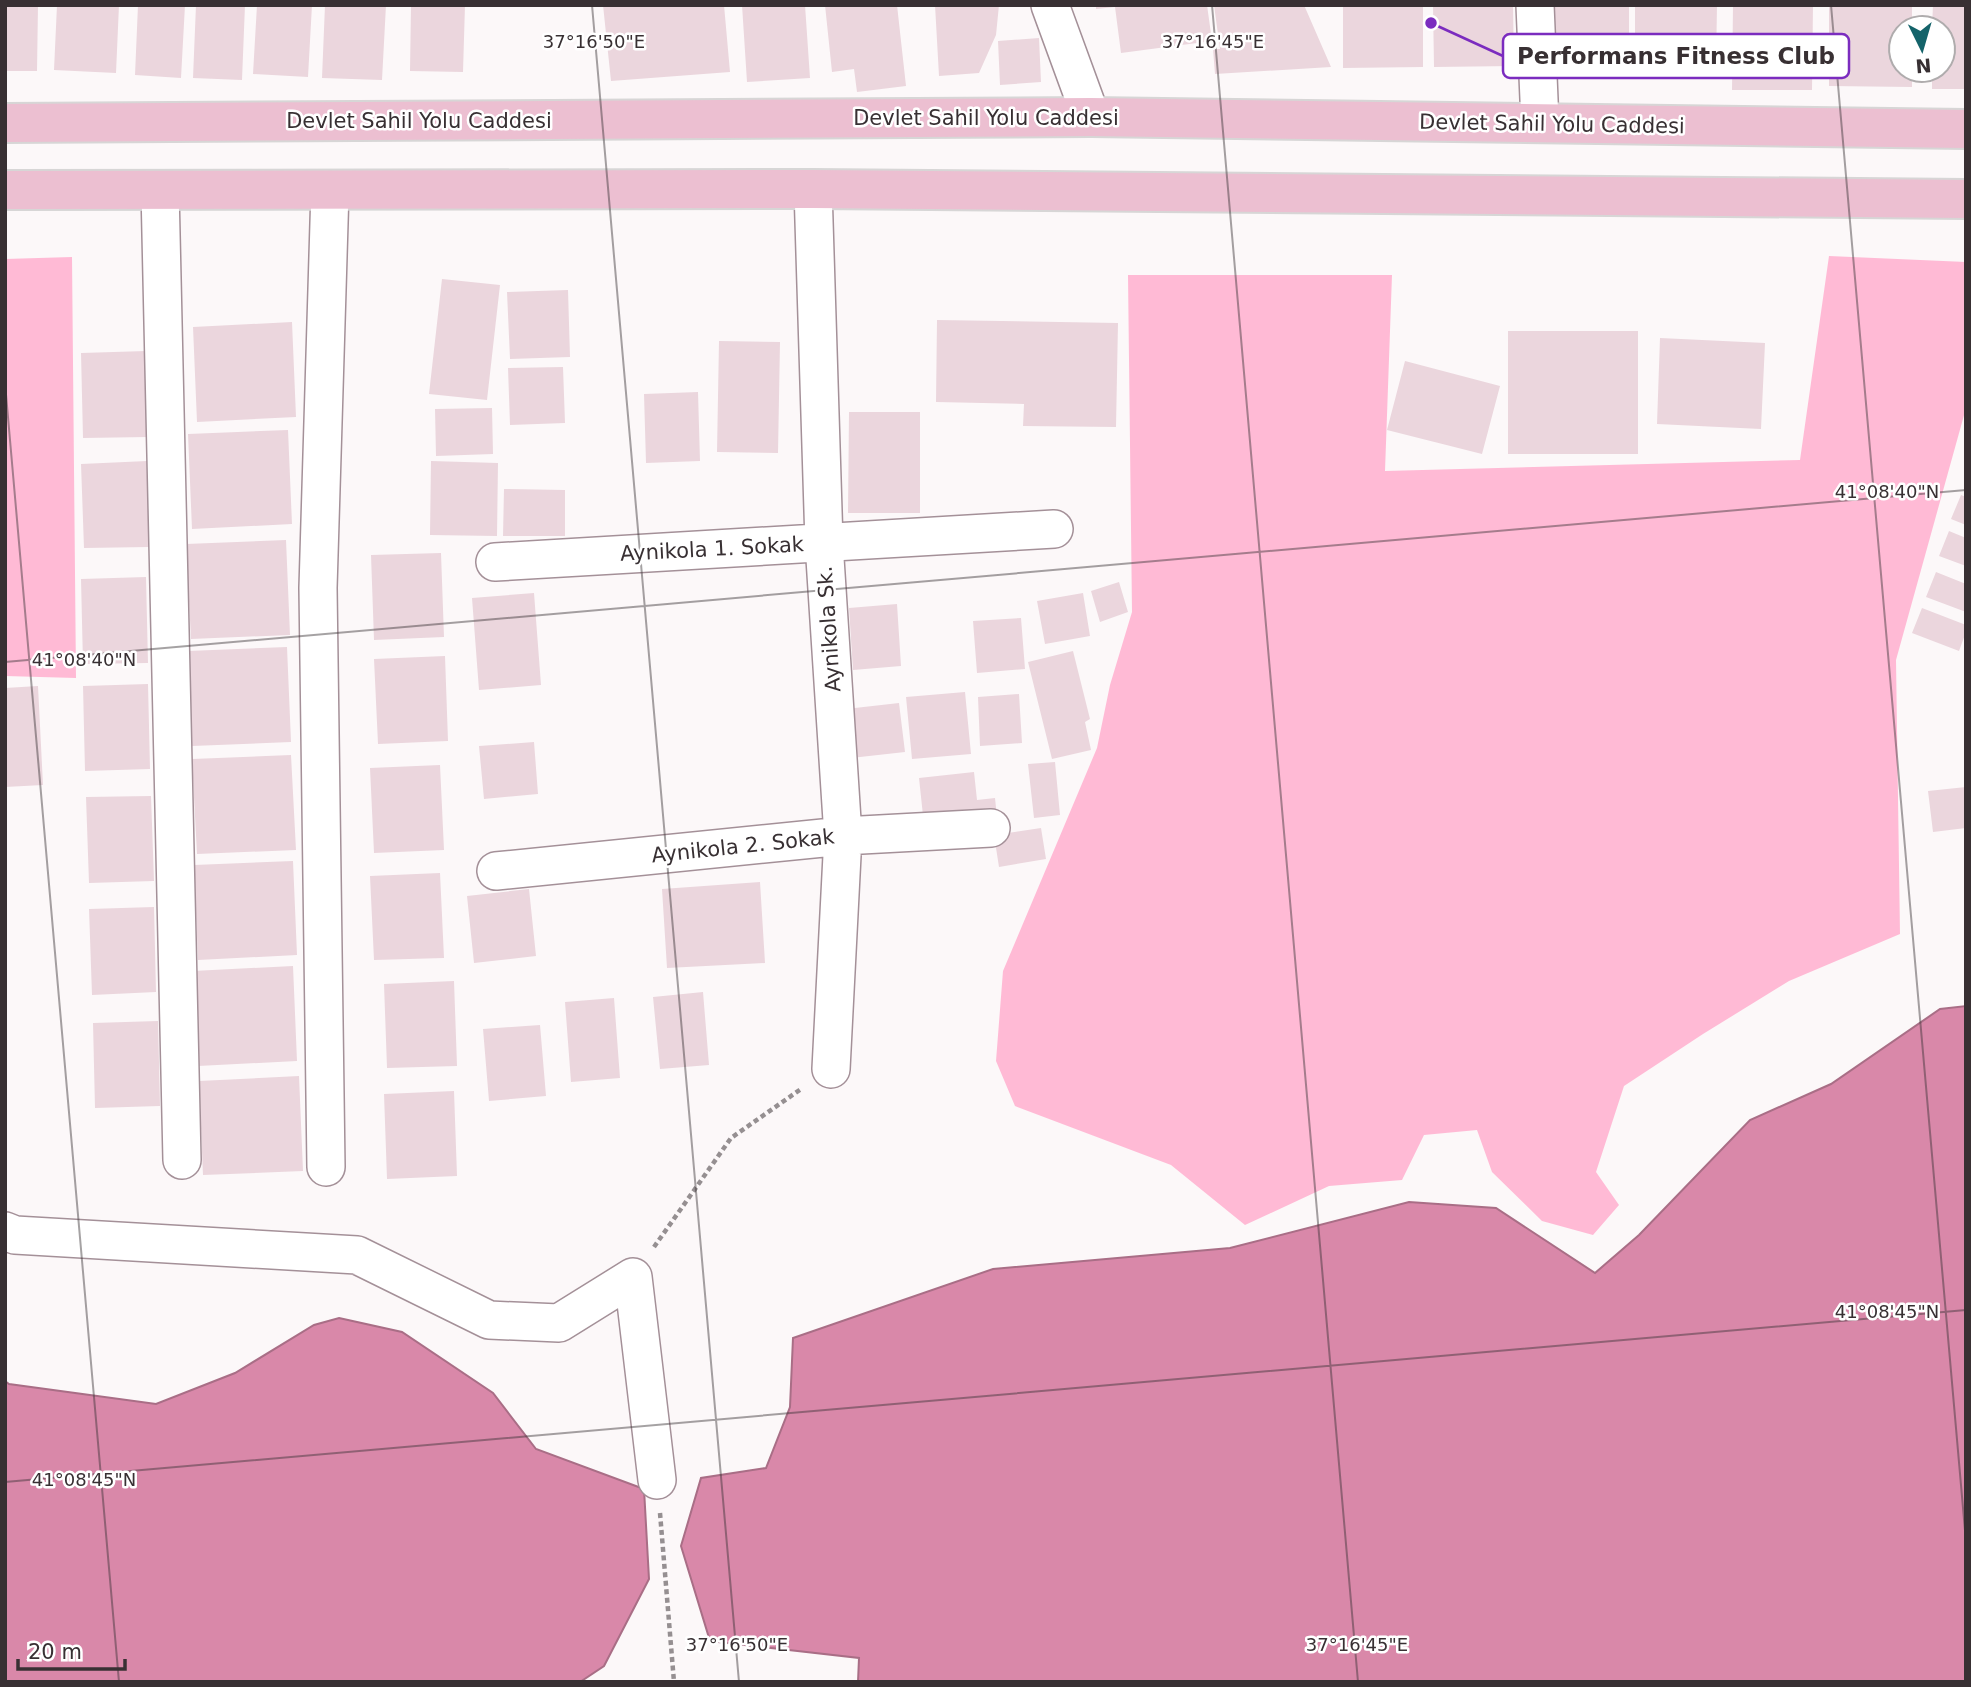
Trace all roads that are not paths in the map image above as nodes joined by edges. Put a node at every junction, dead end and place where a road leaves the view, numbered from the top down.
1 (1051, 5) edge
2 (1535, 5) edge
3 (1091, 117) junction
4 (5, 123) edge
5 (1540, 124) junction
6 (1966, 130) edge
7 (5, 190) edge
8 (160, 190) junction
9 (330, 190) junction
10 (813, 190) junction
11 (1966, 199) edge
12 (1054, 529) dead end
13 (824, 543) junction
14 (495, 562) dead end
15 (991, 828) dead end
16 (843, 836) junction
17 (496, 871) dead end
18 (831, 1069) road end
19 (182, 1160) dead end
20 (326, 1167) dead end
21 (5, 1231) edge
22 (657, 1480) road end

1 - 3 street
2 - 5 street
3 - 4 main road, Devlet Sahil Yolu Caddesi
3 - 5 main road, Devlet Sahil Yolu Caddesi
5 - 6 main road, Devlet Sahil Yolu Caddesi
7 - 8 main road
8 - 9 main road
8 - 19 street
9 - 10 main road
9 - 20 street
10 - 11 main road
10 - 13 street, Aynikola Sk.
12 - 13 street, Aynikola 1. Sokak
13 - 14 street, Aynikola 1. Sokak
13 - 16 street, Aynikola Sk.
15 - 16 street, Aynikola 2. Sokak
16 - 17 street, Aynikola 2. Sokak
16 - 18 street, Aynikola Sk.
21 - 22 street

